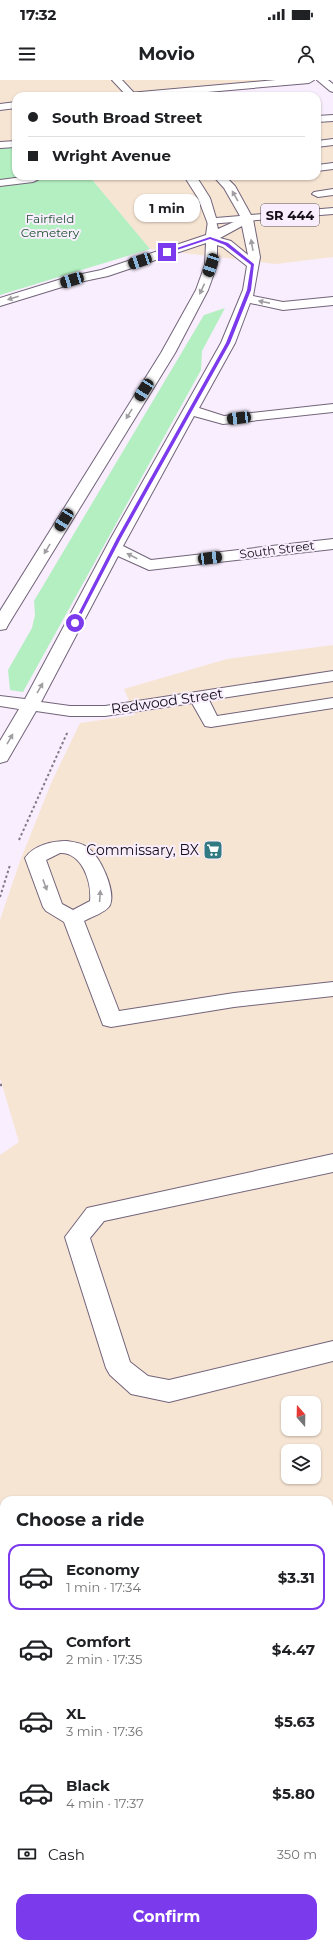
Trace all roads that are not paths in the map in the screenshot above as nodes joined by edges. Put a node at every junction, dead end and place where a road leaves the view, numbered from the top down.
1 (118, 80) edge
2 (309, 80) edge
3 (322, 80) edge
4 (333, 89) edge
5 (128, 92) edge
6 (176, 92) edge
7 (12, 105) edge
8 (0, 106) edge
9 (333, 118) edge
10 (321, 119) edge
11 (333, 142) edge
12 (12, 144) edge
13 (321, 144) edge
14 (0, 145) edge
15 (333, 166) edge
16 (321, 168) edge
17 (25, 180) edge
18 (193, 180) edge
19 (223, 180) edge
20 (0, 183) edge
21 (333, 192) edge
22 (318, 194) dead end
23 (333, 211) edge
24 (247, 219) junction
25 (212, 222) junction
26 (210, 238) junction
27 (123, 254) dead end
28 (153, 257) junction
29 (81, 265) dead end
30 (253, 265) junction
31 (104, 273) junction
32 (0, 291) edge
33 (245, 298) junction
34 (333, 301) edge
35 (0, 302) edge
36 (0, 312) edge
37 (333, 408) edge
38 (191, 410) junction
39 (333, 544) edge
40 (115, 548) junction
41 (0, 625) edge
42 (333, 676) edge
43 (198, 697) junction
44 (0, 701) edge
45 (333, 704) edge
46 (25, 714) junction
47 (0, 757) edge
48 (73, 919) dead end
49 (333, 989) edge
50 (333, 1163) edge
51 (333, 1351) edge

1 - 5 street
2 - 6 street
3 - 4 street
7 - 8 street
9 - 10 street
11 - 13 street
12 - 14 street
15 - 16 street
17 - 20 street
18 - 25 street
24 -> 19 street, SR 444
21 - 22 street
23 - 24 street, SR 444
24 - 25 street, SR 444
24 - 26 street
30 -> 24 street
25 - 26 street
26 - 28 street
26 - 30 street
26 -> 41 street
27 - 28 street
28 - 31 street
29 - 32 street
30 - 33 street
31 -> 35 street
31 - 36 street
34 -> 33 street
33 - 38 street
37 - 38 street
38 - 40 street
39 -> 40 street, South Street
46 -> 40 street
42 - 43 street, Redwood Street
43 - 45 street
43 - 46 street, Redwood Street
44 - 46 street, Redwood Street
47 -> 46 street
48 - 49 street
50 - 51 street

